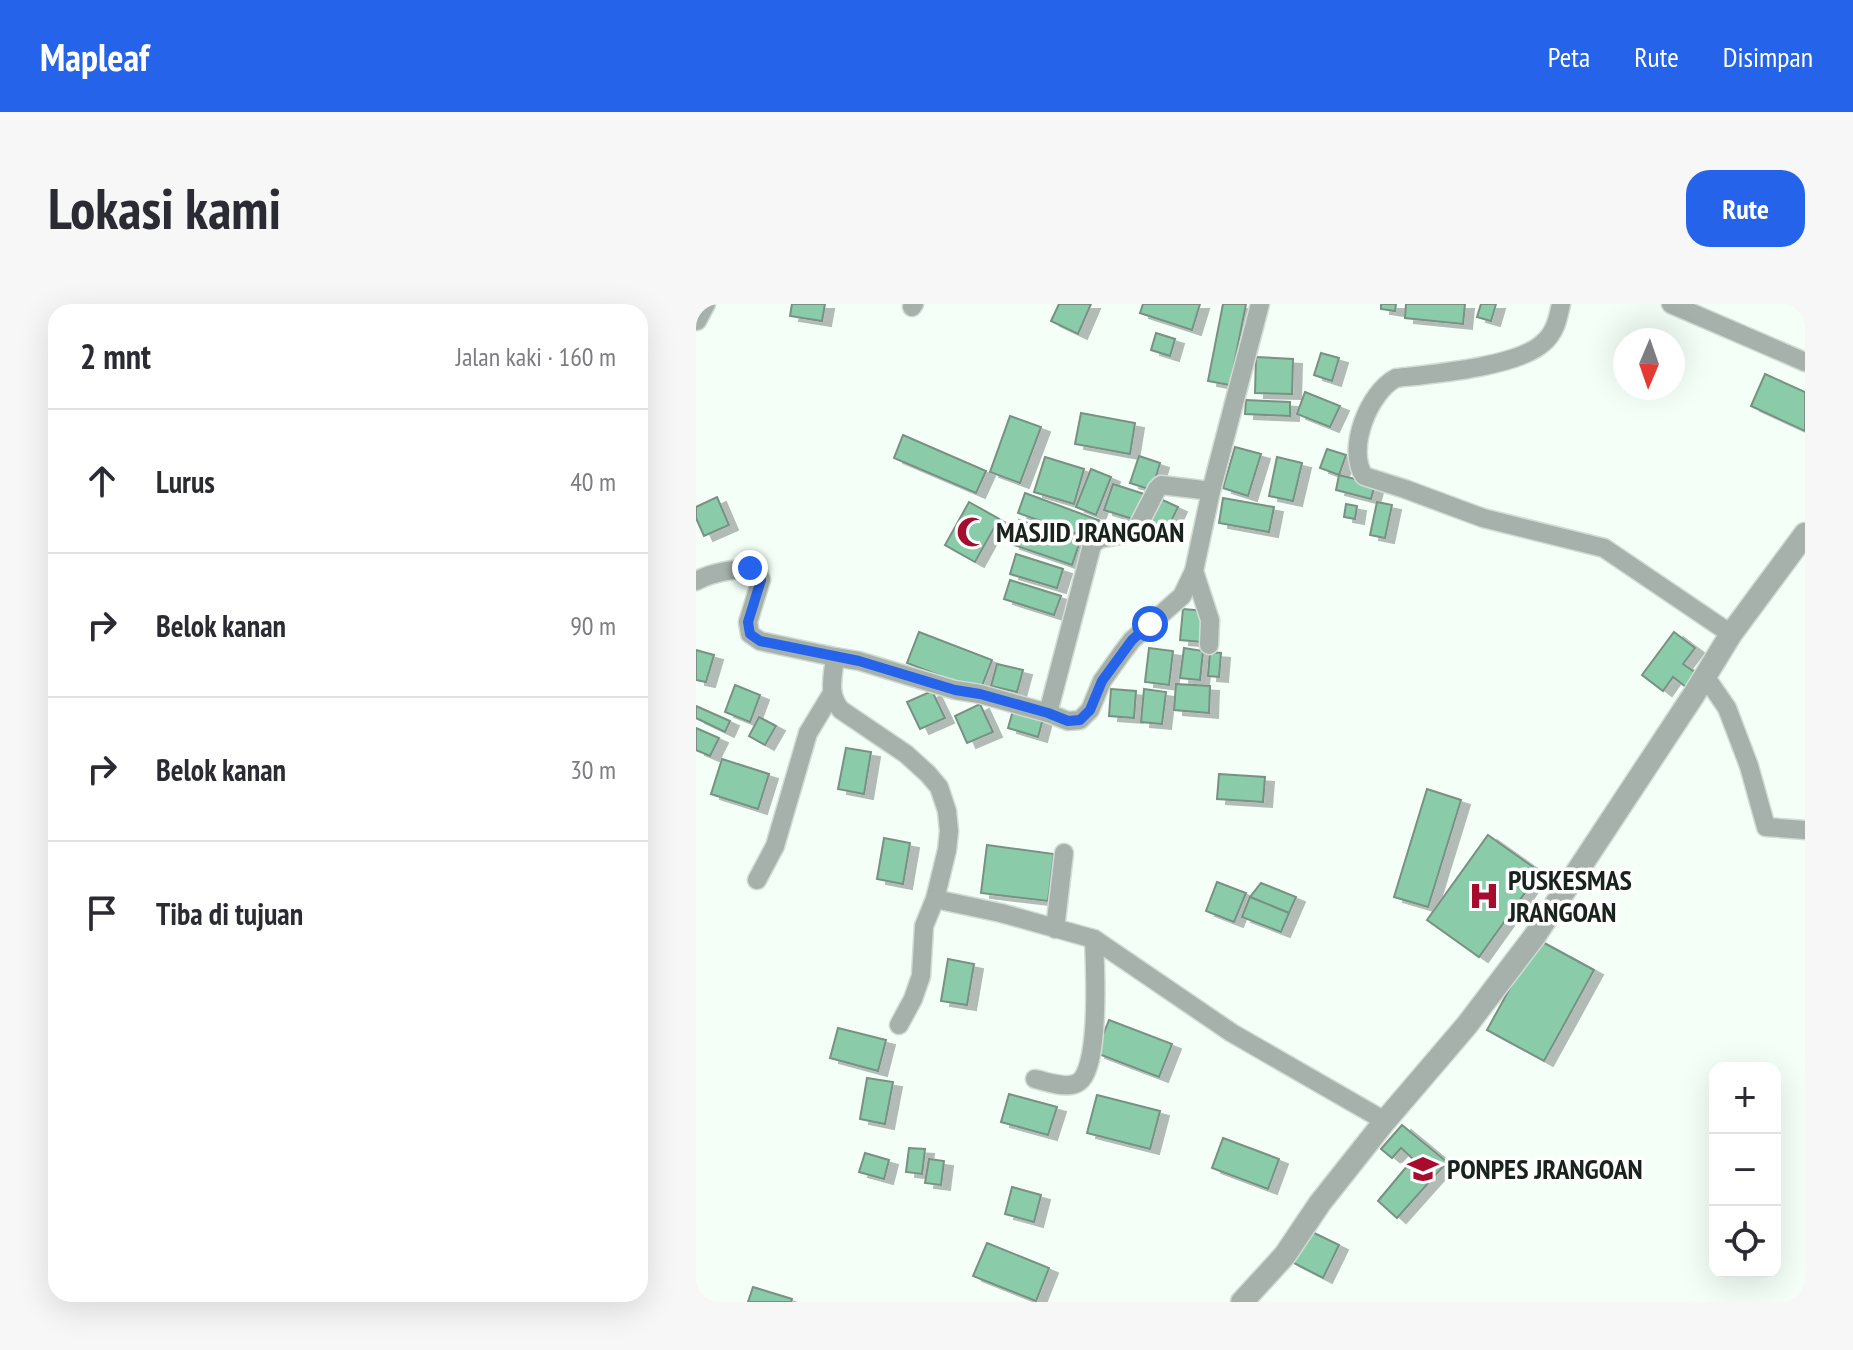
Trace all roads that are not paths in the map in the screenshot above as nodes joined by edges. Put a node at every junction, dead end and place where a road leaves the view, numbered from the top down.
1 (1260, 304) edge
2 (1561, 304) edge
3 (1671, 304) edge
4 (1805, 362) edge
5 (1211, 491) junction
6 (1805, 534) edge
7 (1194, 571) junction
8 (696, 581) edge
9 (1731, 634) junction
10 (1209, 645) dead end
11 (835, 657) junction
12 (1705, 676) junction
13 (831, 695) junction
14 (1048, 713) junction
15 (1805, 830) edge
16 (1064, 853) dead end
17 (757, 880) dead end
18 (935, 899) junction
19 (1055, 929) junction
20 (1094, 939) junction
21 (899, 1025) dead end
22 (1035, 1079) dead end
23 (1385, 1121) junction
24 (1242, 1302) edge

1 - 5 street
2 - 9 street
3 - 4 street
5 - 7 street
5 - 14 street
6 - 9 street
7 - 10 street
7 - 14 street
8 - 11 street
9 - 12 street
11 - 13 street
11 - 14 street
12 - 15 street
12 - 23 street
13 - 17 street
13 - 18 street
16 - 19 street
18 - 19 street
18 - 21 street
19 - 20 street
20 - 22 street
20 - 23 street
23 - 24 street

